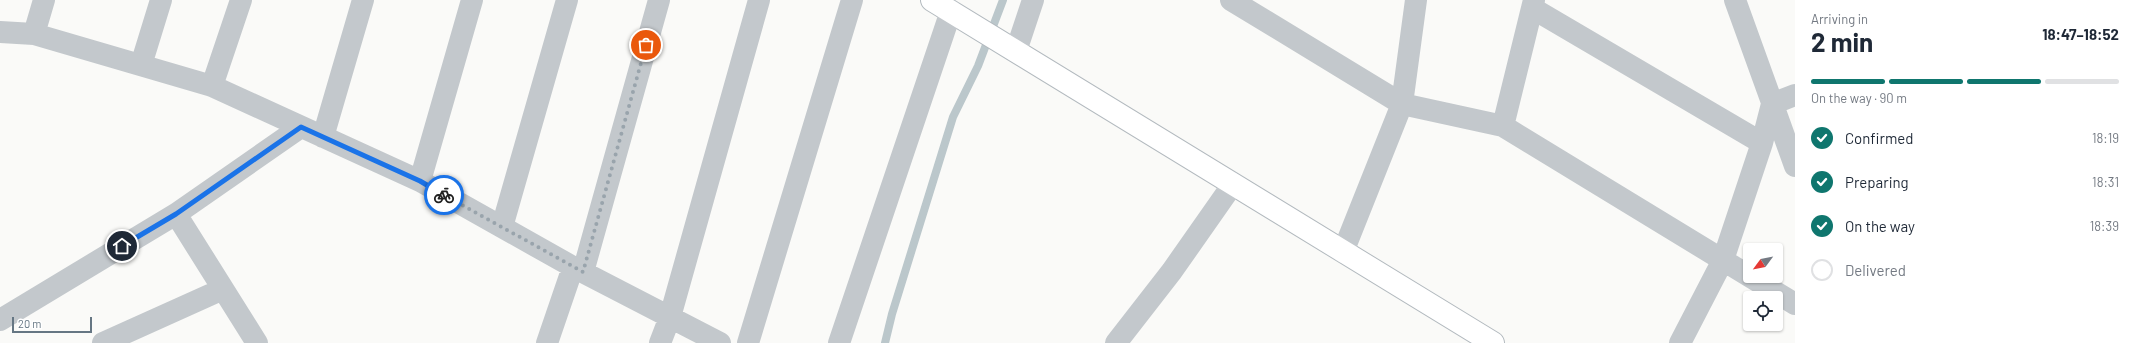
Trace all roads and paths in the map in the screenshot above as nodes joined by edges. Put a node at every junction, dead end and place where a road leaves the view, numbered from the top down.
1 (44, 0) edge
2 (161, 0) edge
3 (241, 0) edge
4 (363, 0) edge
5 (472, 0) edge
6 (567, 0) edge
7 (659, 0) edge
8 (760, 0) edge
9 (852, 0) edge
10 (932, 0) edge
11 (1033, 0) edge
12 (1231, 0) edge
13 (1416, 0) edge
14 (1735, 0) edge
15 (1533, 4) edge
16 (957, 16) junction
17 (0, 32) edge
18 (34, 34) junction
19 (1011, 48) junction
20 (141, 65) junction
21 (212, 86) junction
22 (1795, 95) edge
23 (1402, 104) junction
24 (1772, 104) junction
25 (1503, 126) junction
26 (301, 127) junction
27 (323, 137) junction
28 (1762, 142) junction
29 (1795, 166) edge
30 (420, 181) junction
31 (1233, 184) junction
32 (176, 214) junction
33 (502, 227) junction
34 (1343, 252) junction
35 (1723, 260) junction
36 (578, 269) junction
37 (223, 289) junction
38 (1795, 304) edge
39 (670, 317) junction
40 (0, 320) edge
41 (103, 343) edge
42 (257, 343) edge
43 (547, 343) edge
44 (660, 343) edge
45 (720, 343) edge
46 (748, 343) edge
47 (839, 343) edge
48 (1116, 343) edge
49 (1493, 343) edge
50 (1680, 343) edge

1 - 18 street
2 - 20 street
3 - 21 street
4 - 27 street
5 - 30 street
6 - 33 street
7 - 36 street
8 - 39 street
9 - 46 street
10 - 16 street
11 - 19 street
12 - 23 street
13 - 23 street
14 - 24 street
15 - 25 street
15 - 28 street
16 - 19 street
16 - 47 street
17 - 18 street
18 - 20 street
19 - 31 street
20 - 21 street
21 - 26 street
22 - 24 street
23 - 25 street
23 - 34 street
24 - 28 street
24 - 29 street
25 - 35 street
26 - 27 street
26 - 32 street
27 - 30 street
28 - 35 street
30 - 33 street
31 - 34 street
31 - 48 street
32 - 37 street
32 - 40 street
33 - 36 street
34 - 49 street
35 - 38 street
35 - 50 street
36 - 39 street
36 - 43 street
37 - 41 street
37 - 42 street
39 - 44 street
39 - 45 street

